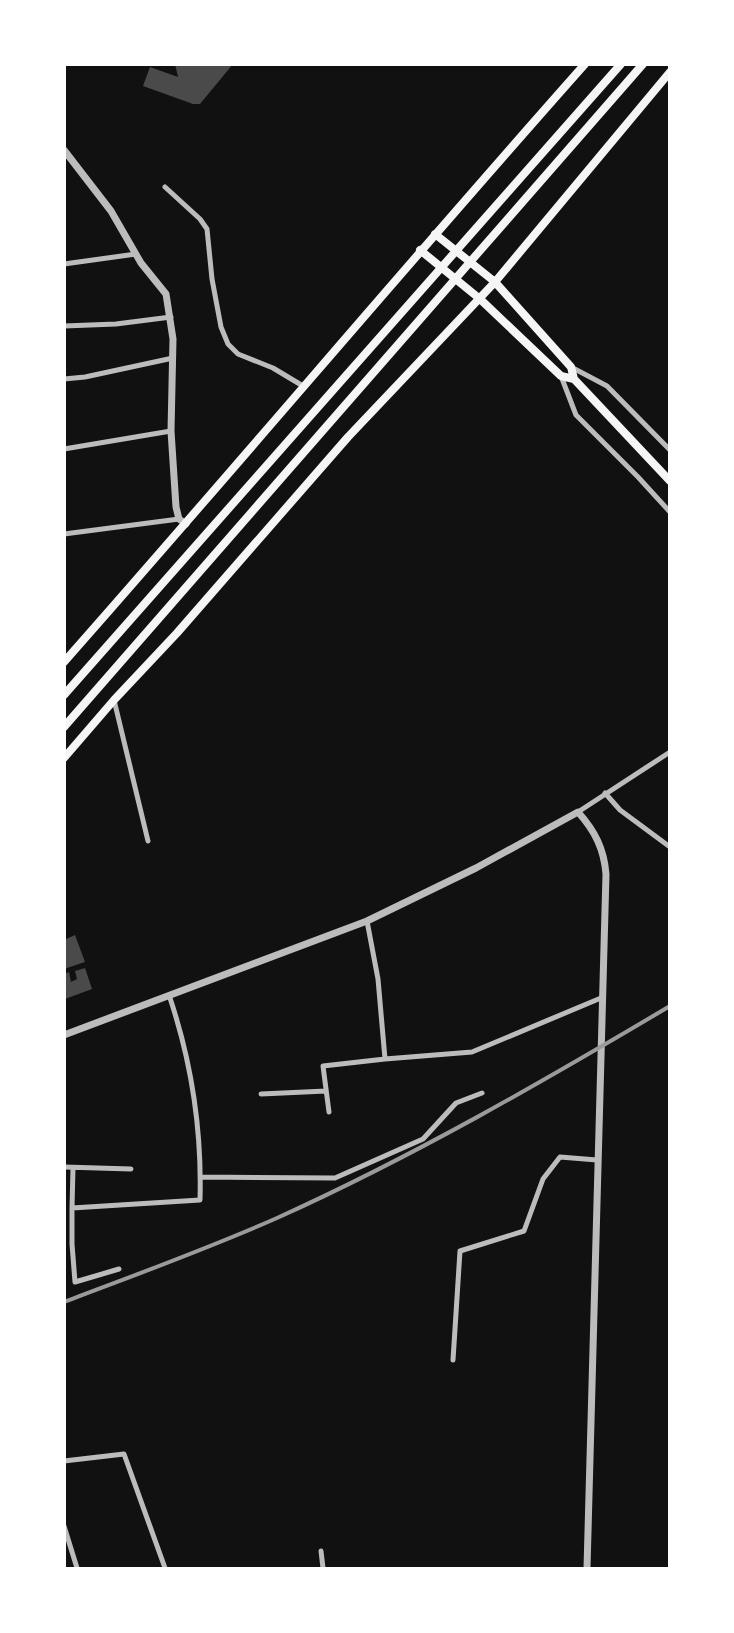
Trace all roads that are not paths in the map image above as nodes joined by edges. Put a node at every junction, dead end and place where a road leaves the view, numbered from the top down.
1 (585, 64) edge
2 (621, 64) edge
3 (643, 64) edge
4 (669, 72) edge
5 (65, 150) edge
6 (165, 187) dead end
7 (435, 234) junction
8 (420, 250) junction
9 (136, 254) junction
10 (64, 264) edge
11 (495, 282) junction
12 (480, 299) junction
13 (171, 317) junction
14 (64, 326) edge
15 (173, 358) junction
16 (570, 367) junction
17 (561, 376) junction
18 (64, 379) edge
19 (574, 380) junction
20 (303, 386) junction
21 (171, 431) junction
22 (64, 449) edge
23 (669, 450) edge
24 (669, 481) edge
25 (669, 512) edge
26 (182, 522) junction
27 (64, 534) edge
28 (64, 662) edge
29 (64, 695) edge
30 (114, 700) junction
31 (64, 727) edge
32 (669, 752) edge
33 (64, 758) edge
34 (605, 793) junction
35 (578, 812) junction
36 (148, 841) dead end
37 (669, 847) edge
38 (367, 921) junction
39 (169, 995) junction
40 (602, 998) junction
41 (64, 1035) edge
42 (385, 1059) junction
43 (326, 1091) junction
44 (482, 1093) dead end
45 (261, 1094) dead end
46 (329, 1112) dead end
47 (597, 1160) junction
48 (64, 1167) edge
49 (73, 1168) junction
50 (131, 1169) dead end
51 (201, 1177) junction
52 (72, 1208) junction
53 (119, 1269) dead end
54 (453, 1360) dead end
55 (64, 1461) edge
56 (64, 1526) edge
57 (321, 1551) dead end
58 (77, 1569) edge
59 (165, 1569) edge
60 (322, 1569) edge
61 (587, 1569) edge

1 - 7 highway
2 - 29 highway
3 - 31 highway
4 - 11 highway
5 - 9 street
6 - 20 street
7 - 8 highway
7 - 11 highway
8 - 12 highway
8 - 20 highway
9 - 10 street
9 - 13 street
11 - 12 highway
11 - 16 highway
12 - 17 highway
12 - 30 highway
13 - 14 street
13 - 15 street
15 - 18 street
15 - 21 street
16 - 19 highway
16 - 23 street
17 - 19 highway
17 - 25 street
19 - 24 highway
20 - 26 highway
21 - 22 street
21 - 26 street
26 - 27 street
26 - 28 highway
30 - 33 highway
30 - 36 street
32 - 34 street
34 - 35 street
34 - 37 street
35 - 38 street
35 - 40 street
38 - 39 street
38 - 42 street
39 - 41 street
39 - 51 street
40 - 42 street
40 - 47 street
42 - 43 street
43 - 45 street
43 - 46 street
44 - 51 street
47 - 54 street
47 - 61 street
48 - 49 street
49 - 50 street
49 - 52 street
51 - 52 street
52 - 53 street
55 - 59 street
56 - 58 street
57 - 60 street

